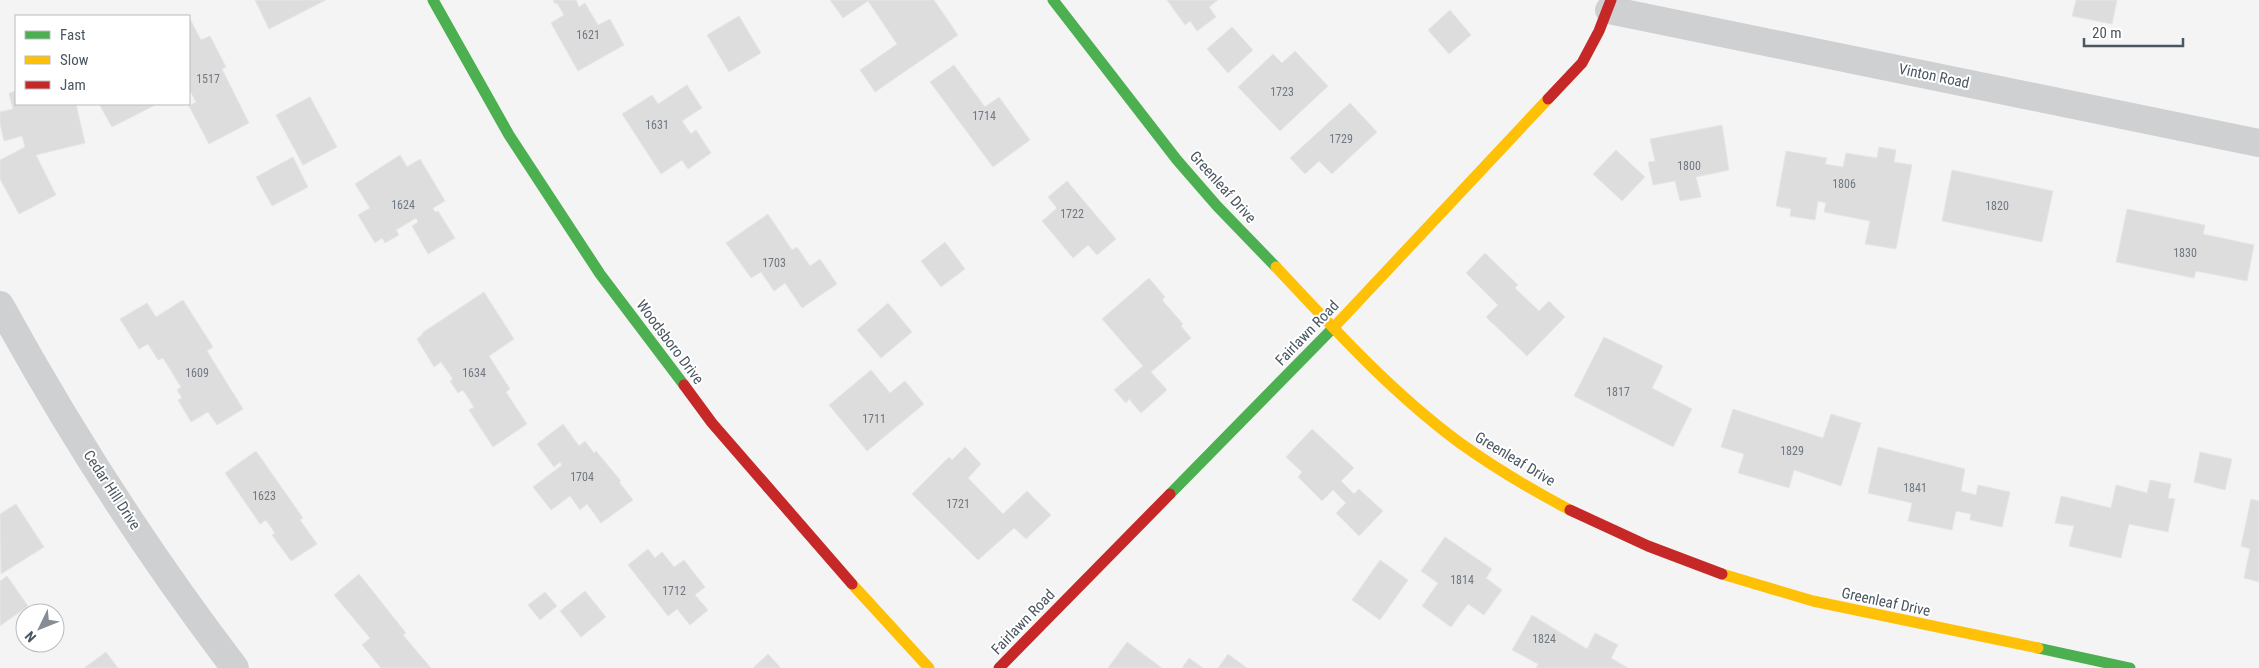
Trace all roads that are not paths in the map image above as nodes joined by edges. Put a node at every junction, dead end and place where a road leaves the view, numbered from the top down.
1 (433, 0) edge
2 (1053, 0) edge
3 (1610, 5) edge
4 (2259, 143) edge
5 (0, 305) edge
6 (1332, 327) junction
7 (235, 668) edge
8 (929, 668) edge
9 (999, 668) edge
10 (2130, 668) edge

1 - 8 street, Woodsboro Drive
2 - 6 street, Greenleaf Drive
3 - 4 street, Vinton Road
3 - 6 street, Fairlawn Road
5 - 7 street, Cedar Hill Drive
6 - 9 street, Fairlawn Road
6 - 10 street, Greenleaf Drive

